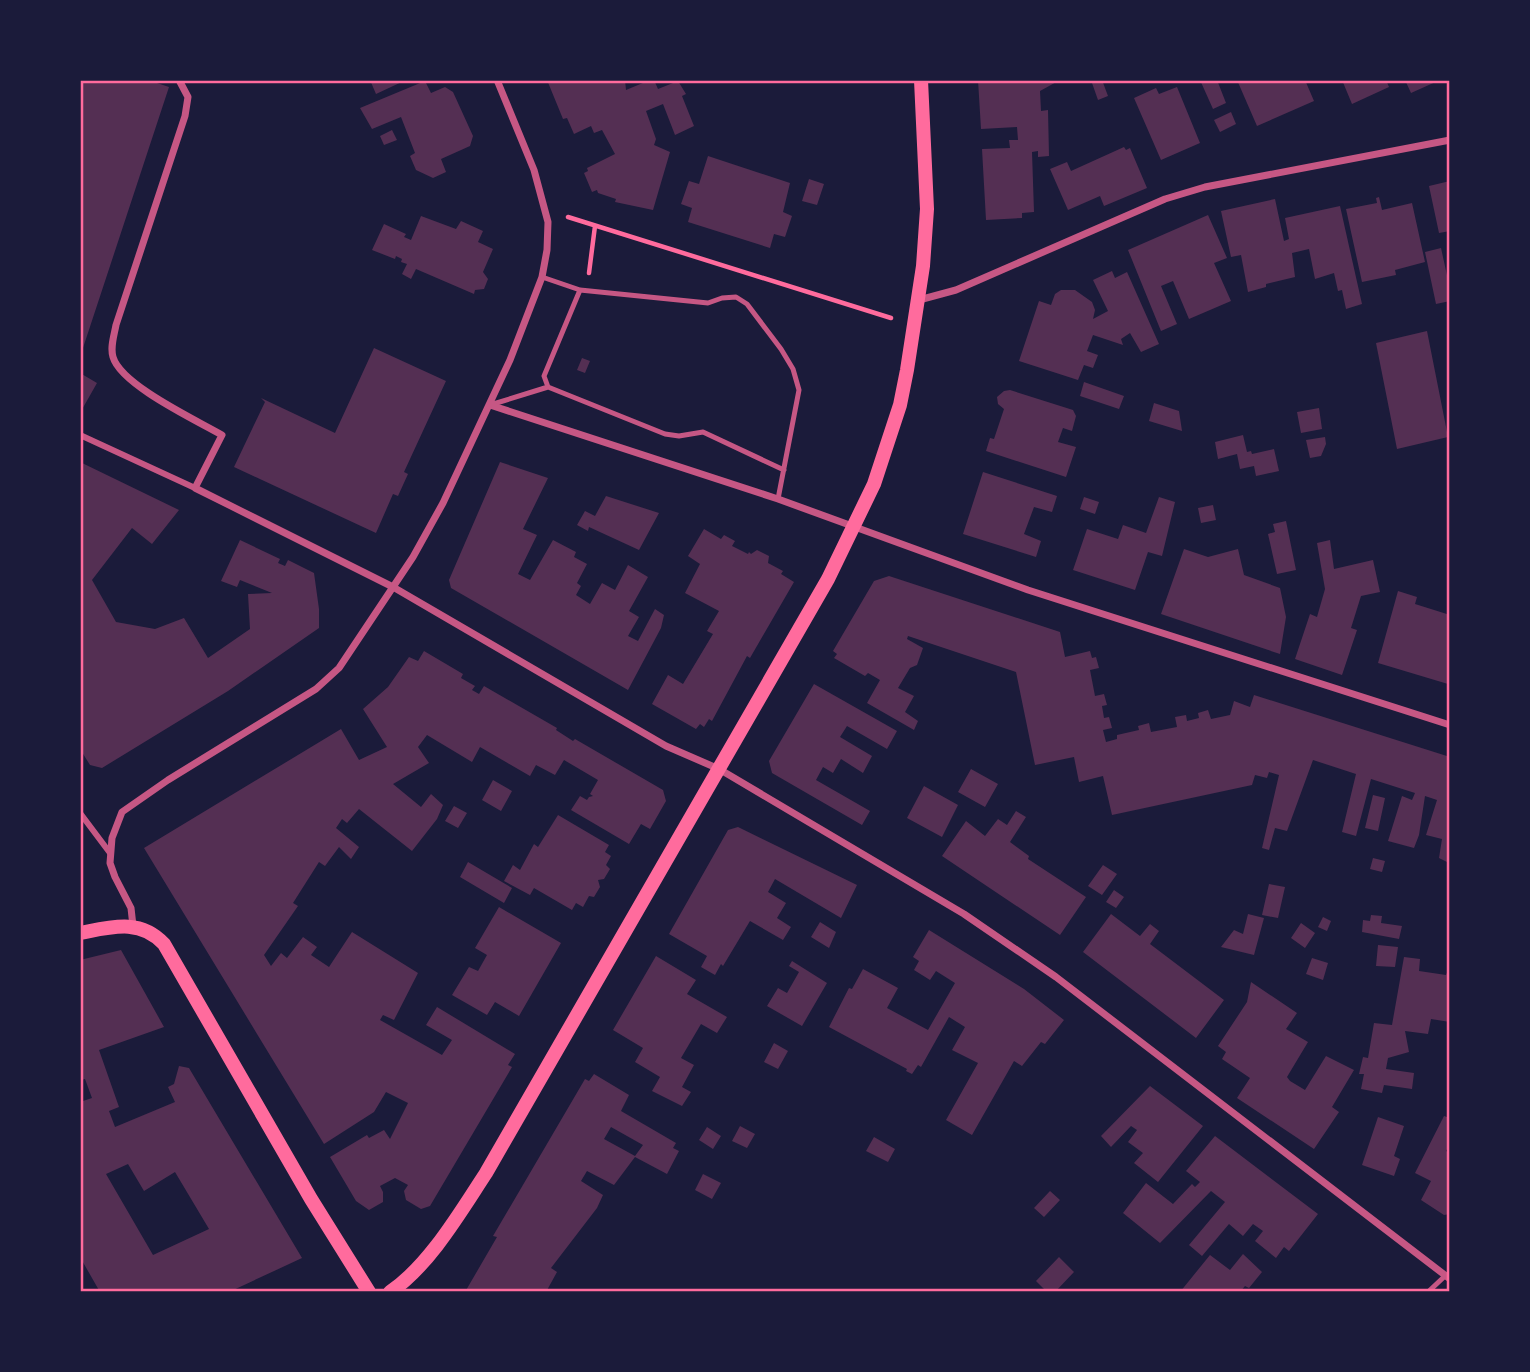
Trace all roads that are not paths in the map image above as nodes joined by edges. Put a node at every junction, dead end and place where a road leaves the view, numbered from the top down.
1 (179, 80) edge
2 (497, 80) edge
3 (921, 80) edge
4 (1450, 140) edge
5 (542, 277) junction
6 (584, 290) junction
7 (919, 300) junction
8 (548, 387) junction
9 (490, 405) junction
10 (80, 435) edge
11 (784, 470) junction
12 (195, 488) junction
13 (778, 499) junction
14 (854, 527) junction
15 (393, 587) junction
16 (1450, 725) edge
17 (719, 769) junction
18 (80, 813) edge
19 (110, 853) junction
20 (133, 926) junction
21 (80, 933) edge
22 (1447, 1277) edge
23 (369, 1292) edge
24 (390, 1292) edge
25 (1428, 1292) edge

1 - 12 street
2 - 5 street
3 - 7 main road
4 - 7 street
5 - 6 lane
5 - 9 street
6 - 8 lane
6 - 11 lane
7 - 14 main road
8 - 9 lane
8 - 11 lane
9 - 13 street
9 - 15 street
10 - 12 street
11 - 13 lane
12 - 15 street
13 - 14 street
14 - 16 street
14 - 17 main road
15 - 17 street
15 - 19 street
17 - 22 street
17 - 24 main road
18 - 19 street
19 - 20 street
20 - 21 main road
20 - 23 main road
22 - 25 lane

